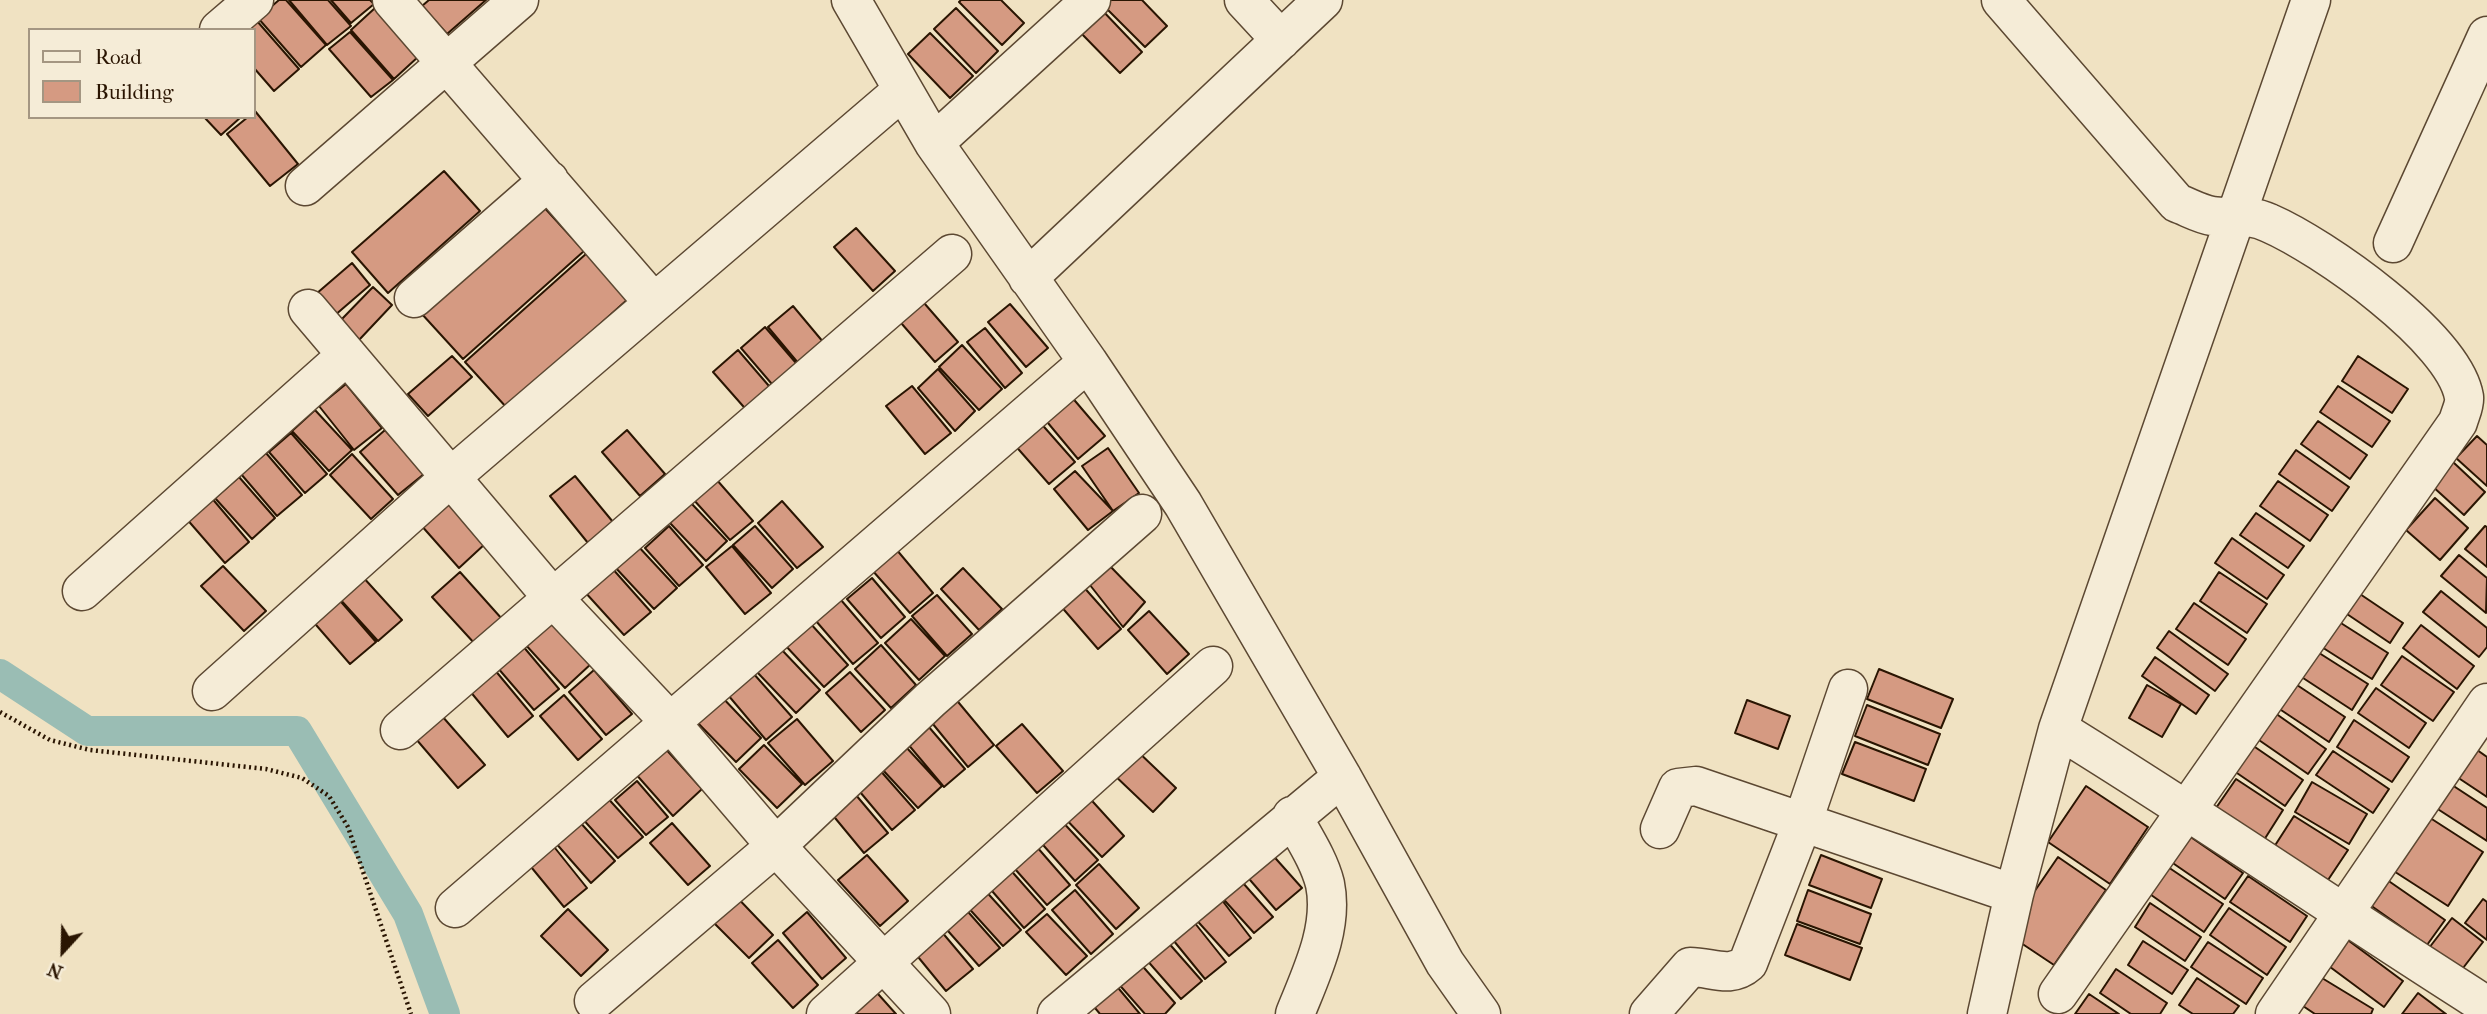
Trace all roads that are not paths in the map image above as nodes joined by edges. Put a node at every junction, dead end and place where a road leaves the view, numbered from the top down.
1 (254, 0) edge
2 (392, 0) edge
3 (519, 0) edge
4 (851, 0) edge
5 (1091, 0) edge
6 (1244, 0) edge
7 (1323, 0) edge
8 (2001, 0) edge
9 (2311, 0) edge
10 (221, 28) edge
11 (2487, 36) edge
12 (1281, 40) junction
13 (447, 62) junction
14 (903, 90) junction
15 (934, 144) junction
16 (549, 180) junction
17 (305, 186) dead end
18 (2239, 215) junction
19 (2393, 243) dead end
20 (952, 254) dead end
21 (1028, 278) junction
22 (414, 298) dead end
23 (654, 303) junction
24 (308, 309) dead end
25 (347, 355) junction
26 (1088, 362) junction
27 (452, 476) junction
28 (1142, 514) dead end
29 (82, 591) dead end
30 (553, 598) junction
31 (1213, 666) dead end
32 (1848, 689) dead end
33 (212, 691) dead end
34 (2487, 703) edge
35 (669, 721) junction
36 (2058, 729) junction
37 (400, 730) dead end
38 (1342, 777) junction
39 (2186, 808) junction
40 (1292, 816) junction
41 (1802, 824) junction
42 (1660, 830) dead end
43 (776, 846) junction
44 (2014, 894) junction
45 (455, 908) dead end
46 (2342, 914) junction
47 (884, 962) junction
48 (2058, 994) dead end
49 (594, 1001) dead end
50 (2487, 1006) edge
51 (825, 1014) edge
52 (931, 1014) edge
53 (1057, 1014) edge
54 (1295, 1014) edge
55 (1481, 1014) edge
56 (1649, 1014) edge
57 (1987, 1014) edge
58 (2275, 1014) edge

1 - 10 street
2 - 13 street
3 - 13 street
4 - 14 street
5 - 15 street
6 - 12 street
7 - 12 street
8 - 18 street
9 - 18 street
11 - 19 street
12 - 21 street
13 - 16 street
13 - 17 street
14 - 15 street
14 - 23 street
15 - 21 street
16 - 22 street
16 - 23 street
18 - 36 street
18 - 39 street
20 - 30 street
21 - 26 street
23 - 27 street
24 - 25 street
25 - 27 street
25 - 29 street
26 - 35 street
26 - 38 street
27 - 30 street
27 - 33 street
28 - 43 street
30 - 35 street
30 - 37 street
31 - 47 street
32 - 41 street
34 - 46 street
35 - 43 street
35 - 45 street
36 - 39 street
36 - 44 street
38 - 40 street
38 - 55 street
39 - 46 street
39 - 48 street
40 - 53 street
40 - 54 street
41 - 42 street
41 - 44 street
41 - 56 street
43 - 47 street
43 - 49 street
44 - 57 street
46 - 50 street
46 - 58 street
47 - 51 street
47 - 52 street

